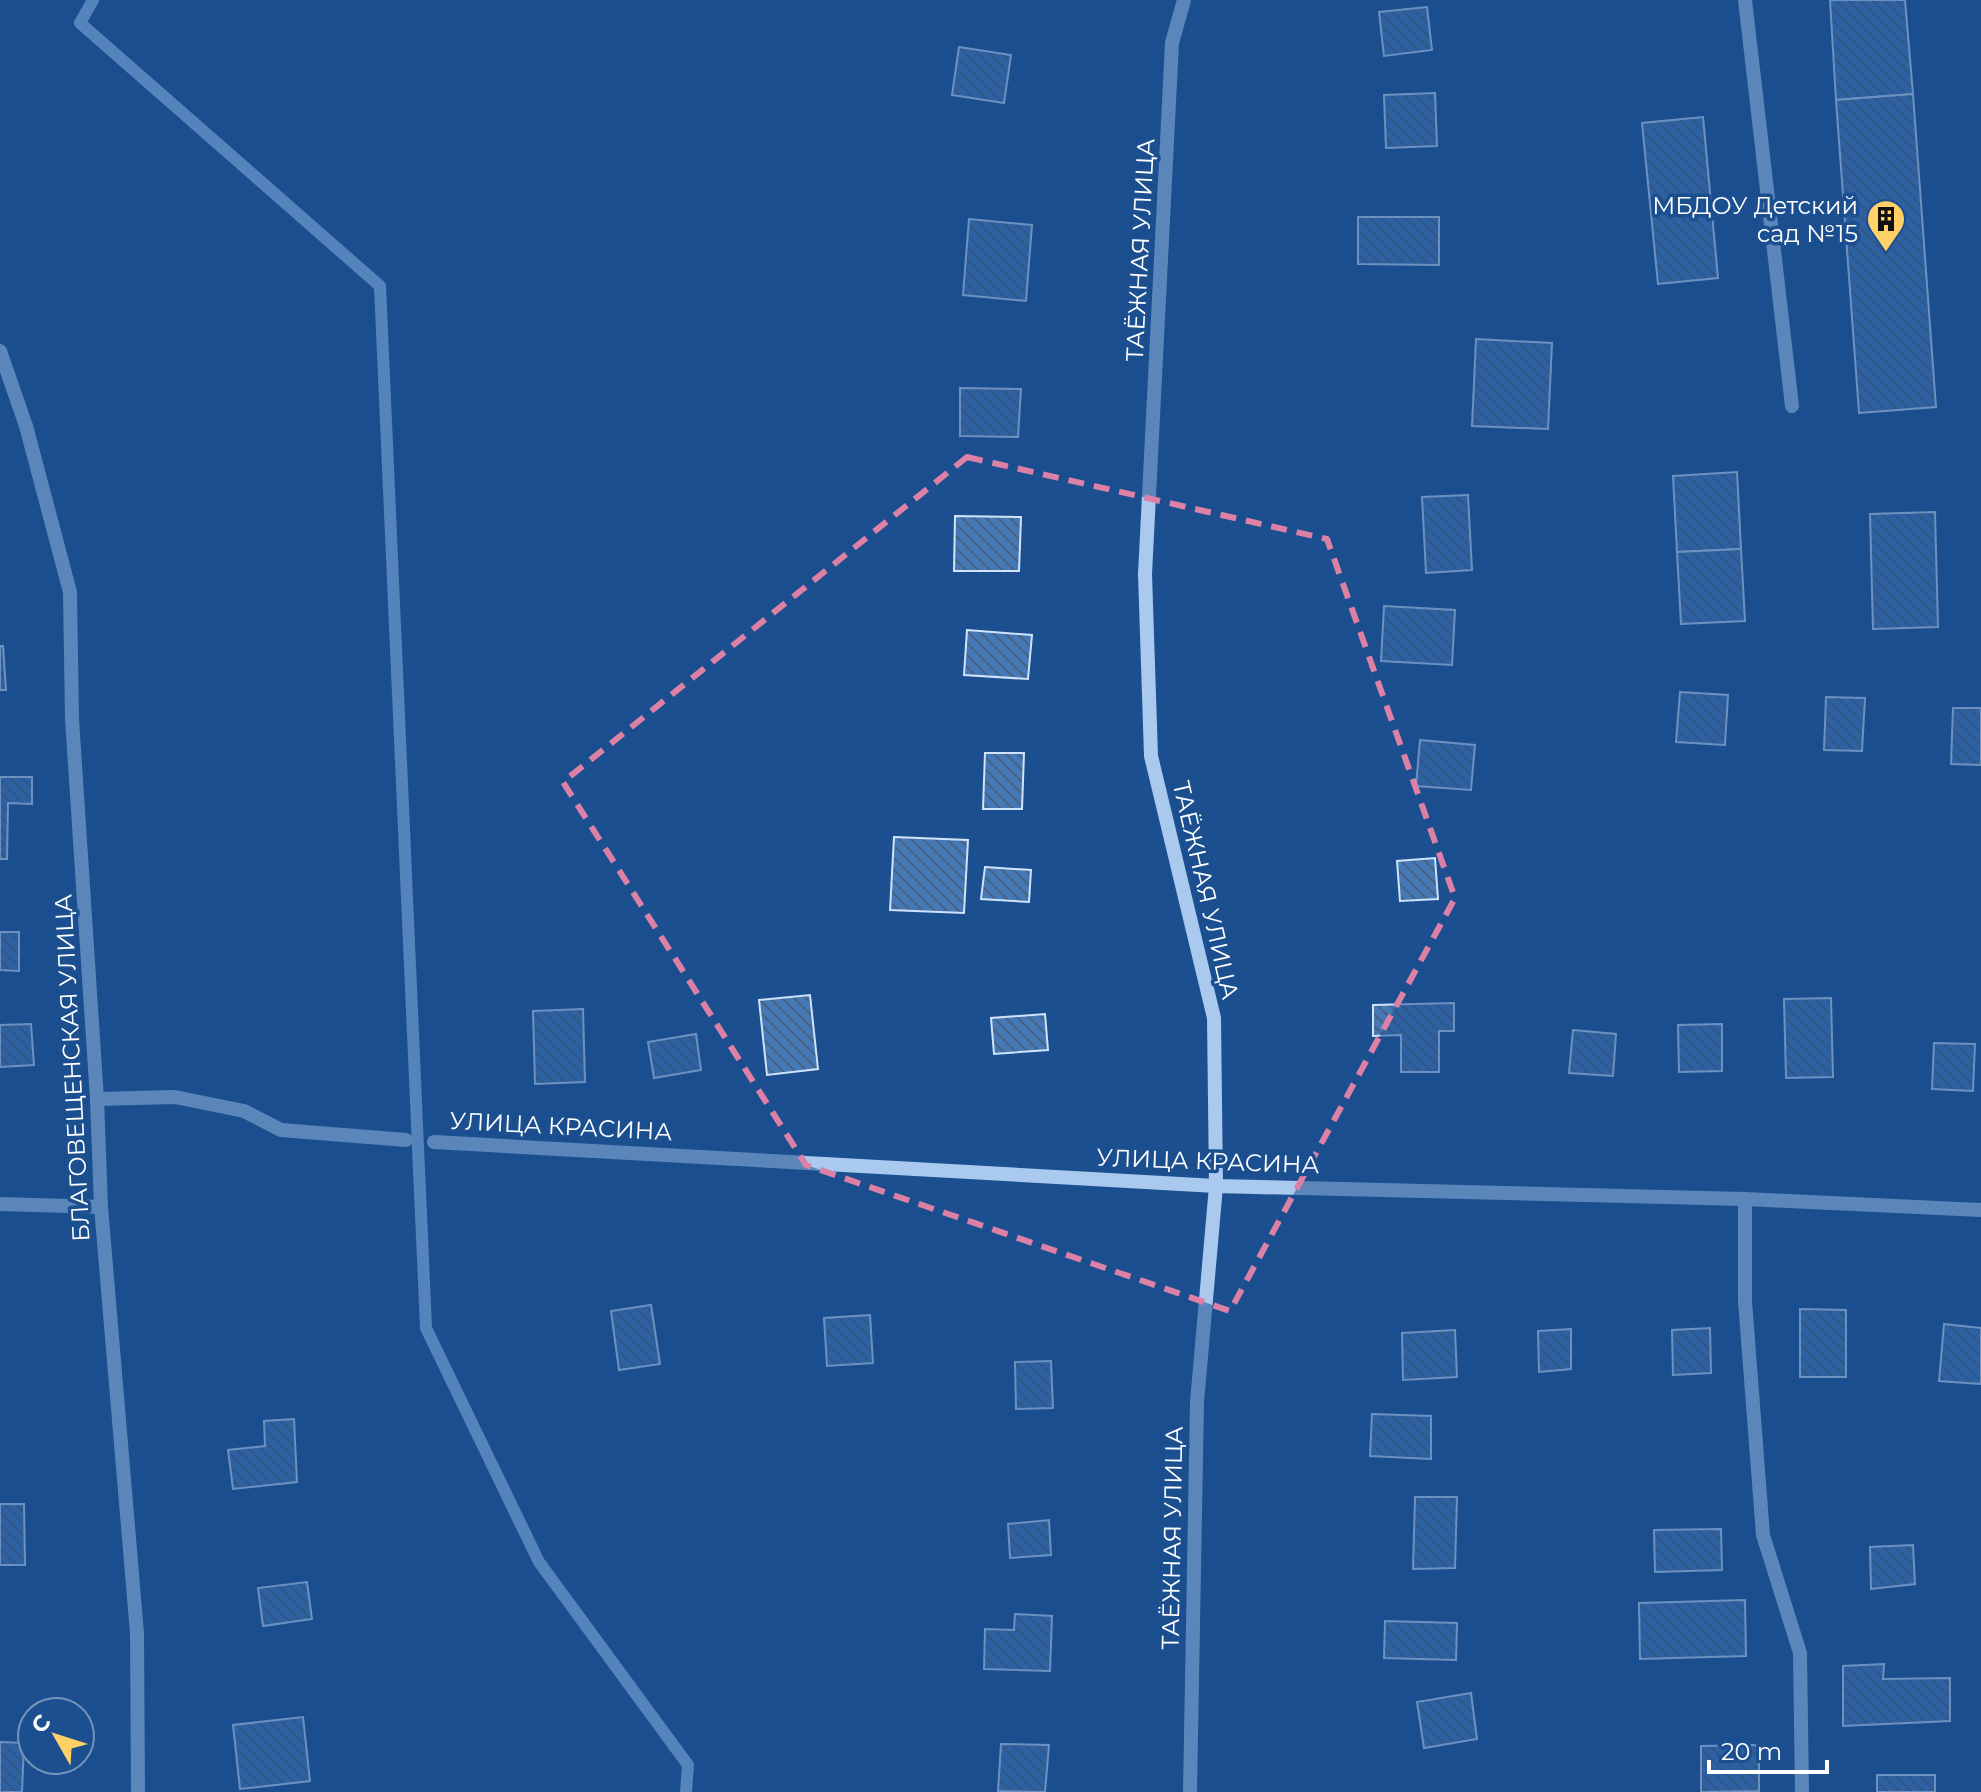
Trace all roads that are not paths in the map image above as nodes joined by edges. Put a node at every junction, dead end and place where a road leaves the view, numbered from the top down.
1 (1184, 0) edge
2 (1745, 0) edge
3 (0, 351) edge
4 (1792, 406) dead end
5 (97, 1099) junction
6 (406, 1140) dead end
7 (434, 1142) dead end
8 (1216, 1186) junction
9 (1745, 1199) junction
10 (0, 1204) edge
11 (101, 1207) junction
12 (1981, 1210) edge
13 (138, 1792) edge
14 (1190, 1792) edge
15 (1802, 1792) edge

1 - 8 street, ТАЁЖНАЯ УЛИЦА
2 - 4 street
3 - 5 street, БЛАГОВЕЩЕНСКАЯ УЛИЦА
5 - 6 street
5 - 11 street, БЛАГОВЕЩЕНСКАЯ УЛИЦА
7 - 8 street, УЛИЦА КРАСИНА
8 - 9 street, УЛИЦА КРАСИНА
8 - 14 street, ТАЁЖНАЯ УЛИЦА
9 - 12 street, УЛИЦА КРАСИНА
9 - 15 street
10 - 11 street
11 - 13 street, БЛАГОВЕЩЕНСКАЯ УЛИЦА

